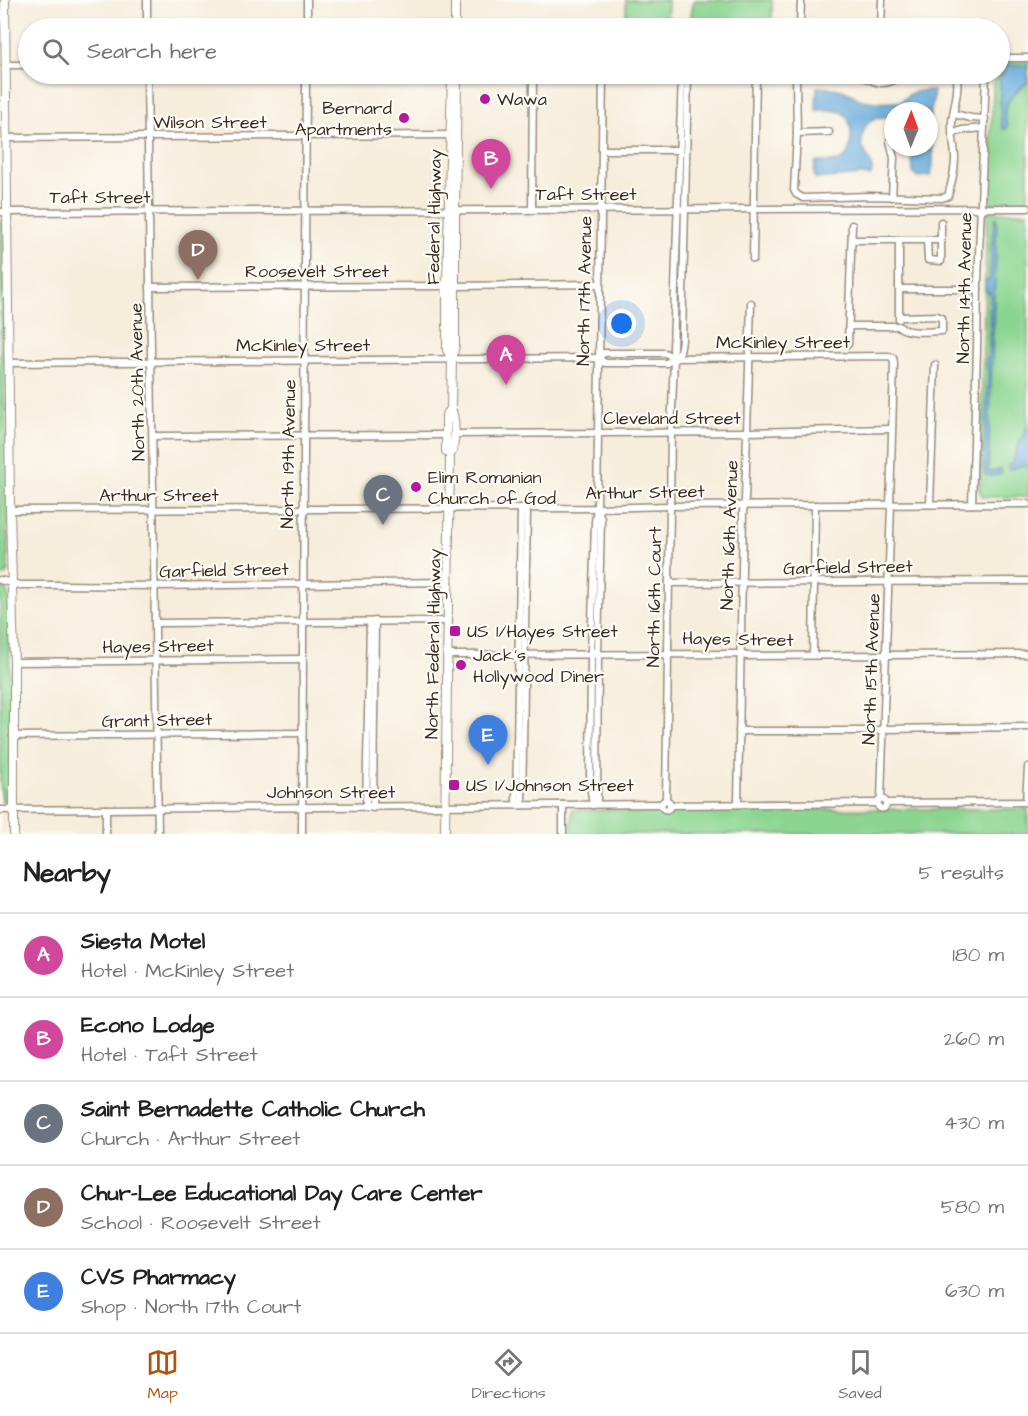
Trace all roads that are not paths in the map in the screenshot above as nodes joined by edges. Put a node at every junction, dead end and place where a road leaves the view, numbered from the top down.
1 (5, 0) edge
2 (147, 0) edge
3 (307, 0) edge
4 (455, 0) edge
5 (801, 0) edge
6 (882, 0) edge
7 (147, 18) edge
8 (307, 18) edge
9 (455, 18) edge
10 (800, 18) edge
11 (881, 18) edge
12 (1010, 58) edge
13 (1028, 58) edge
14 (5, 65) junction
15 (18, 65) edge
16 (147, 84) edge
17 (306, 84) edge
18 (452, 84) edge
19 (457, 84) edge
20 (533, 84) edge
21 (603, 84) edge
22 (682, 84) edge
23 (688, 84) edge
24 (756, 84) edge
25 (796, 84) edge
26 (957, 84) edge
27 (986, 84) edge
28 (954, 114) junction
29 (964, 117) junction
30 (985, 118) junction
31 (984, 128) junction
32 (965, 129) junction
33 (829, 132) dead end
34 (797, 133) junction
35 (952, 134) junction
36 (450, 135) junction
37 (306, 137) junction
38 (6, 138) junction
39 (148, 138) junction
40 (602, 150) junction
41 (679, 150) junction
42 (894, 156) edge
43 (892, 197) junction
44 (753, 208) junction
45 (981, 208) junction
46 (1028, 208) edge
47 (600, 209) junction
48 (682, 209) junction
49 (532, 210) junction
50 (452, 211) junction
51 (3, 212) edge
52 (149, 212) junction
53 (306, 212) junction
54 (941, 222) dead end
55 (852, 225) dead end
56 (852, 240) junction
57 (927, 240) junction
58 (941, 240) junction
59 (899, 241) junction
60 (753, 259) dead end
61 (599, 284) junction
62 (305, 286) junction
63 (451, 286) junction
64 (150, 287) junction
65 (900, 289) junction
66 (978, 289) junction
67 (751, 303) dead end
68 (900, 317) junction
69 (849, 326) junction
70 (898, 326) junction
71 (848, 344) dead end
72 (682, 346) junction
73 (749, 357) junction
74 (598, 358) junction
75 (674, 358) junction
76 (689, 358) junction
77 (893, 358) joint
78 (304, 360) junction
79 (452, 360) junction
80 (152, 362) junction
81 (8, 363) junction
82 (935, 365) dead end
83 (891, 429) junction
84 (747, 432) junction
85 (671, 433) junction
86 (450, 434) junction
87 (597, 434) junction
88 (153, 436) junction
89 (304, 436) junction
90 (450, 455) joint
91 (930, 504) junction
92 (972, 504) junction
93 (1028, 504) edge
94 (815, 505) junction
95 (890, 505) junction
96 (670, 506) junction
97 (743, 506) junction
98 (524, 508) junction
99 (597, 508) junction
100 (154, 509) junction
101 (450, 509) junction
102 (10, 510) junction
103 (303, 510) junction
104 (0, 580) edge
105 (1028, 580) edge
106 (449, 582) junction
107 (889, 582) junction
108 (742, 583) junction
109 (814, 583) junction
110 (12, 584) junction
111 (302, 584) junction
112 (669, 584) junction
113 (155, 586) junction
114 (373, 621) junction
115 (449, 621) junction
116 (302, 622) junction
117 (156, 623) junction
118 (521, 654) junction
119 (668, 654) junction
120 (741, 654) junction
121 (1028, 654) edge
122 (448, 655) junction
123 (594, 655) junction
124 (813, 655) junction
125 (886, 655) junction
126 (302, 659) junction
127 (156, 661) junction
128 (14, 662) junction
129 (1028, 728) edge
130 (884, 729) junction
131 (739, 731) junction
132 (302, 733) junction
133 (157, 735) junction
134 (13, 736) junction
135 (1028, 767) edge
136 (882, 802) junction
137 (1027, 802) edge
138 (666, 803) junction
139 (738, 804) junction
140 (519, 805) junction
141 (563, 805) junction
142 (593, 805) junction
143 (302, 807) junction
144 (445, 807) junction
145 (370, 808) junction
146 (106, 809) junction
147 (158, 809) junction
148 (0, 810) edge
149 (13, 810) junction
150 (14, 834) edge
151 (106, 834) edge
152 (158, 834) edge
153 (302, 834) edge
154 (445, 834) edge
155 (563, 834) edge

1 - 14 main road
2 - 7 street
3 - 8 street
4 - 9 main road
5 - 10 street
6 - 11 street
12 - 13 street
14 - 15 street
14 - 38 main road
16 - 39 street, North 20th Avenue
17 - 37 street, North 19th Avenue
18 - 36 main road, Federal Highway
19 - 50 main road, Federal Highway
20 - 49 street
21 - 40 street, North 17th Avenue
22 - 41 street, North 16th Court
23 - 48 street, North 16th Court
24 - 44 street
25 - 34 street
26 - 28 street
27 - 30 street, North 14th Avenue
28 - 29 street
28 - 35 street
29 - 30 street
29 - 32 street
30 - 31 street, North 14th Avenue
31 - 32 street
31 - 45 street, North 14th Avenue
32 - 35 street
33 - 34 street
34 - 43 street
35 - 43 street
36 - 37 street, Wilson Street
36 - 50 main road, Federal Highway
37 - 39 street, Wilson Street
37 - 53 street, North 19th Avenue
38 - 39 street, Wilson Street
38 - 51 main road
39 - 52 street, North 20th Avenue
40 - 41 street
40 - 47 street, North 17th Avenue
41 - 48 street, North 16th Court
42 - 43 street
44 - 45 street, Taft Street
44 - 48 street, Taft Street
44 - 60 street
45 - 46 street, Taft Street
45 - 66 street, North 14th Avenue
47 - 48 street, Taft Street
47 - 49 street, Taft Street
47 - 61 street, North 17th Avenue
48 - 72 street, North 16th Court
48 - 75 street, North 16th Court
49 - 50 street, Taft Street
50 - 53 street, Taft Street
50 - 63 main road, Federal Highway
51 - 52 street, Taft Street
51 - 81 main road
52 - 53 street, Taft Street
52 - 64 street, North 20th Avenue
53 - 62 street, North 19th Avenue
54 - 58 street
55 - 56 street
56 - 59 street
56 - 69 street
57 - 58 street
57 - 58 street
57 - 59 street
59 - 65 street
61 - 63 street, Roosevelt Street
61 - 74 street, North 17th Avenue
62 - 63 street, Roosevelt Street
62 - 64 street, Roosevelt Street
62 - 78 street, North 19th Avenue
63 - 79 main road, Federal Highway
64 - 80 street, North 20th Avenue
65 - 66 street
65 - 68 street
66 - 92 street, North 14th Avenue
67 - 73 street, North 16th Avenue
68 - 70 street
68 - 70 street
69 - 70 street
69 - 71 street
72 - 75 street
72 - 76 street
73 - 76 street, McKinley Street
73 - 77 street, McKinley Street
73 - 84 street, North 16th Avenue
74 - 75 street, McKinley Street
74 - 79 street, McKinley Street
74 - 87 street, North 17th Avenue
75 - 76 street, McKinley Street
75 - 85 street, North 16th Court
77 - 83 street, North 15th Avenue
78 - 79 street, McKinley Street
78 - 80 street, McKinley Street
78 - 89 street, North 19th Avenue
79 - 86 main road, Federal Highway
80 - 81 street, McKinley Street
80 - 88 street, North 20th Avenue
81 - 102 main road
82 - 91 street
83 - 84 street, Cleveland Street
83 - 95 street, North 15th Avenue
84 - 85 street, Cleveland Street
84 - 97 street, North 16th Avenue
85 - 87 street, Cleveland Street
85 - 96 street, North 16th Court
86 - 87 street, Cleveland Street
86 - 89 street, Cleveland Street
86 - 90 main road, Federal Highway
87 - 99 street, North 17th Avenue
88 - 89 street, Cleveland Street
88 - 100 street, North 20th Avenue
89 - 103 street, North 19th Avenue
90 - 101 main road, North Federal Highway
91 - 92 street, Arthur Street
91 - 95 street, Arthur Street
92 - 93 street, Arthur Street
94 - 95 street, Arthur Street
94 - 97 street, Arthur Street
94 - 109 street
95 - 107 street, North 15th Avenue
96 - 97 street, Arthur Street
96 - 99 street, Arthur Street
96 - 112 street, North 16th Court
97 - 108 street, North 16th Avenue
98 - 99 street, Arthur Street
98 - 101 street, Arthur Street
98 - 118 street
99 - 123 street, North 17th Avenue
100 - 102 street, Arthur Street
100 - 103 street, Arthur Street
100 - 113 street, North 20th Avenue
101 - 103 street, Arthur Street
101 - 106 main road, North Federal Highway
102 - 110 main road
103 - 111 street, North 19th Avenue
104 - 110 street, Garfield Street
105 - 107 street, Garfield Street
106 - 111 street, Garfield Street
106 - 115 main road, North Federal Highway
107 - 109 street, Garfield Street
107 - 125 street, North 15th Avenue
108 - 109 street, Garfield Street
108 - 112 street, Garfield Street
108 - 120 street, North 16th Avenue
109 - 124 street
110 - 113 street, Garfield Street
110 - 128 main road
111 - 113 street, Garfield Street
111 - 116 street, North 19th Avenue
112 - 119 street, North 16th Court
113 - 117 street, North 20th Avenue
114 - 115 street
114 - 116 street
114 - 145 street
115 - 122 main road, North Federal Highway
116 - 117 street
116 - 126 street, North 19th Avenue
117 - 127 street, North 20th Avenue
118 - 122 street, Hayes Street
118 - 123 street, Hayes Street
118 - 140 street
119 - 120 street, Hayes Street
119 - 123 street, Hayes Street
119 - 138 street, North 16th Court
120 - 124 street, Hayes Street
120 - 131 street, North 16th Avenue
121 - 125 street, Hayes Street
122 - 144 main road, North Federal Highway
123 - 142 street, North 17th Avenue
124 - 125 street, Hayes Street
125 - 130 street, North 15th Avenue
126 - 127 street, Hayes Street
126 - 132 street, North 19th Avenue
127 - 128 street, Hayes Street
127 - 133 street, North 20th Avenue
128 - 134 main road
129 - 130 street
130 - 131 street
130 - 136 street, North 15th Avenue
131 - 139 street, North 16th Avenue
132 - 133 street, Grant Street
132 - 143 street, North 19th Avenue
133 - 134 street, Grant Street
133 - 147 street, North 20th Avenue
134 - 149 main road
135 - 137 street
136 - 137 street, Johnson Street
136 - 139 street, Johnson Street
138 - 139 street, Johnson Street
138 - 142 street, Johnson Street
140 - 141 street, Johnson Street
140 - 144 street, Johnson Street
141 - 142 street, Johnson Street
141 - 155 street
143 - 145 street, Johnson Street
143 - 147 street, Johnson Street
143 - 153 street, North 19th Avenue
144 - 145 street, Johnson Street
144 - 154 main road, North Federal Highway
146 - 147 street, Johnson Street
146 - 149 street, Johnson Street
146 - 151 street
147 - 152 street, North 20th Avenue
148 - 149 street, Johnson Street
149 - 150 main road

